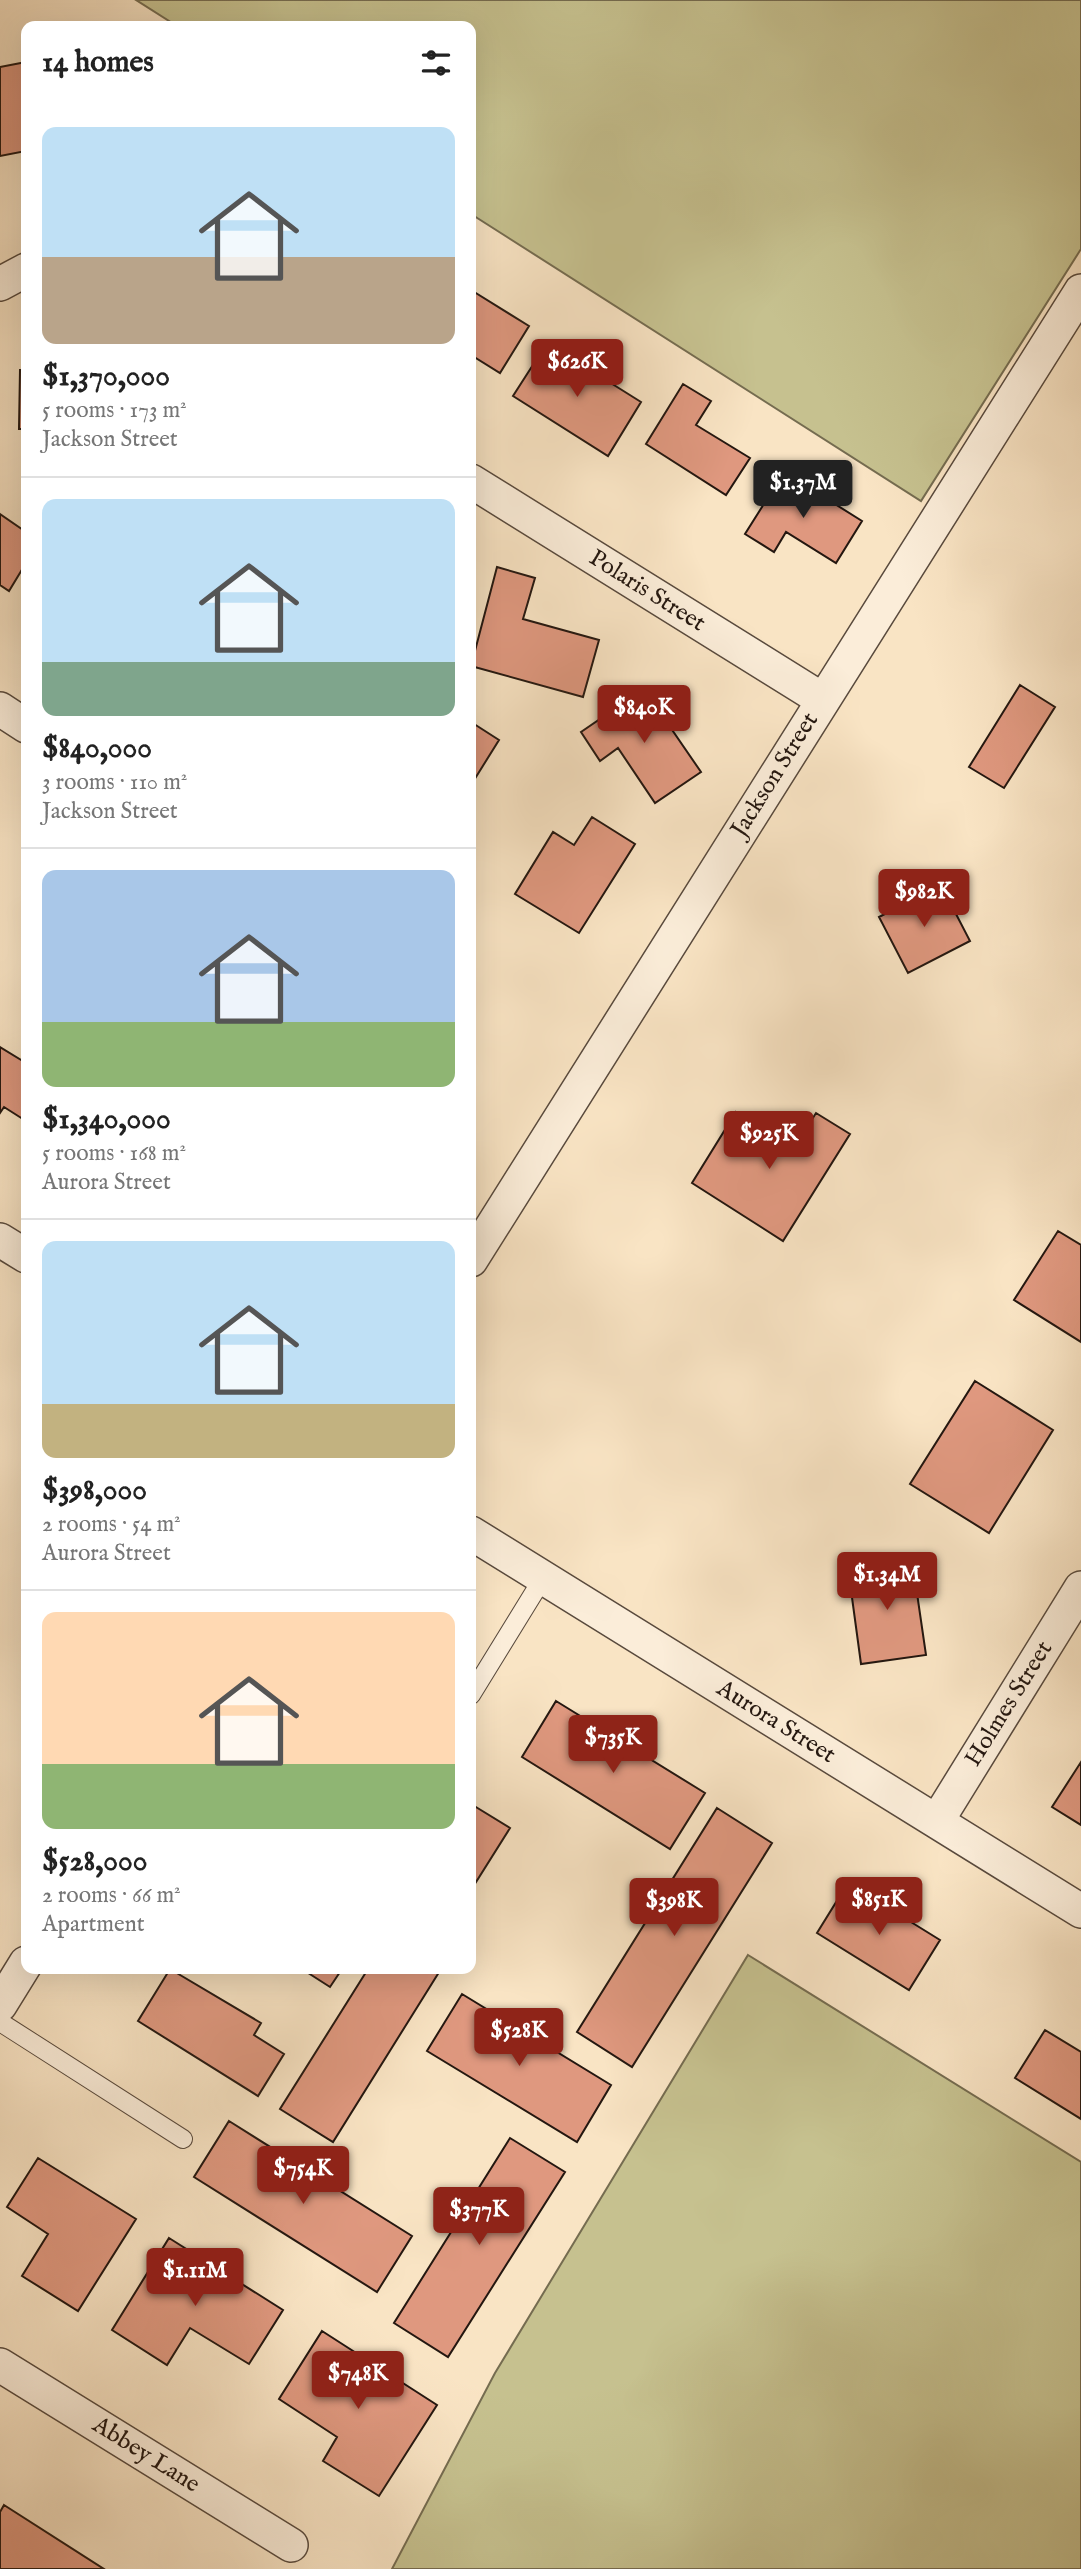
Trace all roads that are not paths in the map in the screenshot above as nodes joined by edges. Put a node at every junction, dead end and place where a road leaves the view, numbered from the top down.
1 (21, 273) edge
2 (0, 284) edge
3 (1081, 291) edge
4 (476, 490) edge
5 (823, 700) junction
6 (0, 709) edge
7 (21, 723) edge
8 (0, 1240) edge
9 (476, 1252) edge
10 (21, 1253) edge
11 (476, 1536) edge
12 (543, 1578) junction
13 (1081, 1588) edge
14 (476, 1687) edge
15 (937, 1821) junction
16 (1081, 1911) edge
17 (21, 1971) edge
18 (0, 2005) edge
19 (0, 2022) edge
20 (183, 2139) dead end
21 (0, 2365) edge
22 (291, 2545) dead end

1 - 2 street
3 - 5 street, Jackson Street
4 - 5 street, Polaris Street
5 - 9 street, Jackson Street
6 - 7 street
8 - 10 street
11 - 12 street, Aurora Street
12 - 14 lane
12 - 15 street, Aurora Street
13 - 15 street, Holmes Street
15 - 16 street, Aurora Street
17 - 18 street
19 - 20 lane
21 - 22 street, Abbey Lane

